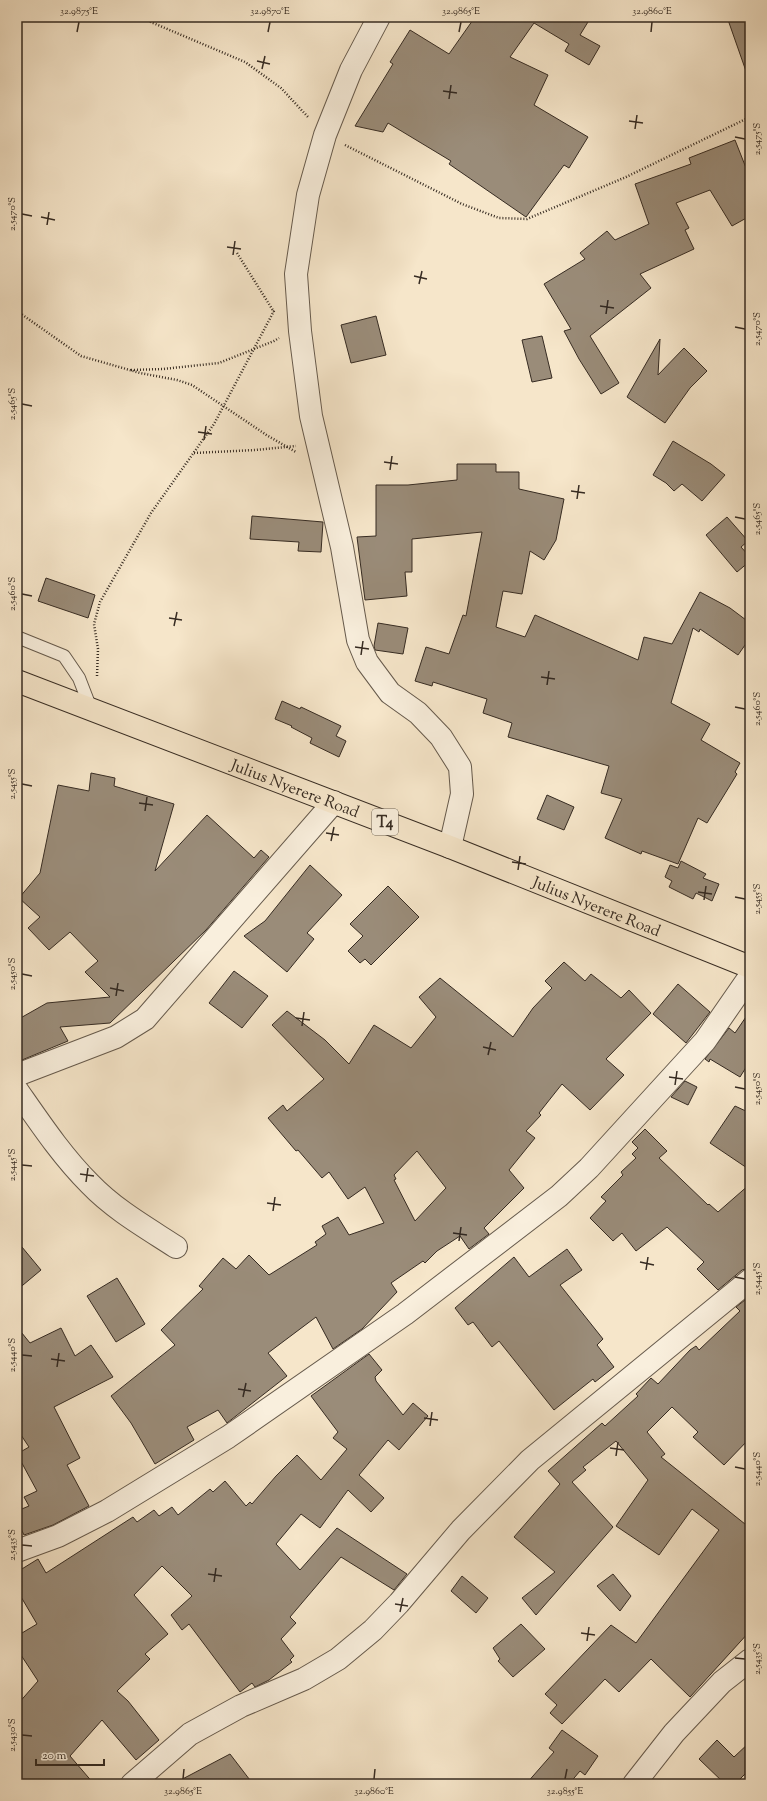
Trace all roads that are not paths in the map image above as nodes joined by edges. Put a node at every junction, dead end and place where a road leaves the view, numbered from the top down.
1 (379, 17) edge
2 (17, 637) edge
3 (17, 681) edge
4 (89, 704) junction
5 (334, 802) junction
6 (450, 847) junction
7 (750, 968) edge
8 (750, 976) edge
9 (17, 1075) edge
10 (17, 1090) edge
11 (176, 1248) dead end
12 (750, 1280) edge
13 (17, 1551) edge
14 (750, 1660) edge
15 (132, 1784) edge
16 (634, 1784) edge

1 - 6 street
2 - 4 lane
3 - 4 highway, Julius Nyerere Road / T4
4 - 5 highway, Julius Nyerere Road / T4
5 - 6 highway, Julius Nyerere Road / T4
5 - 9 street
6 - 7 highway, Julius Nyerere Road / T4
8 - 13 street
10 - 11 street
12 - 15 street
14 - 16 street

